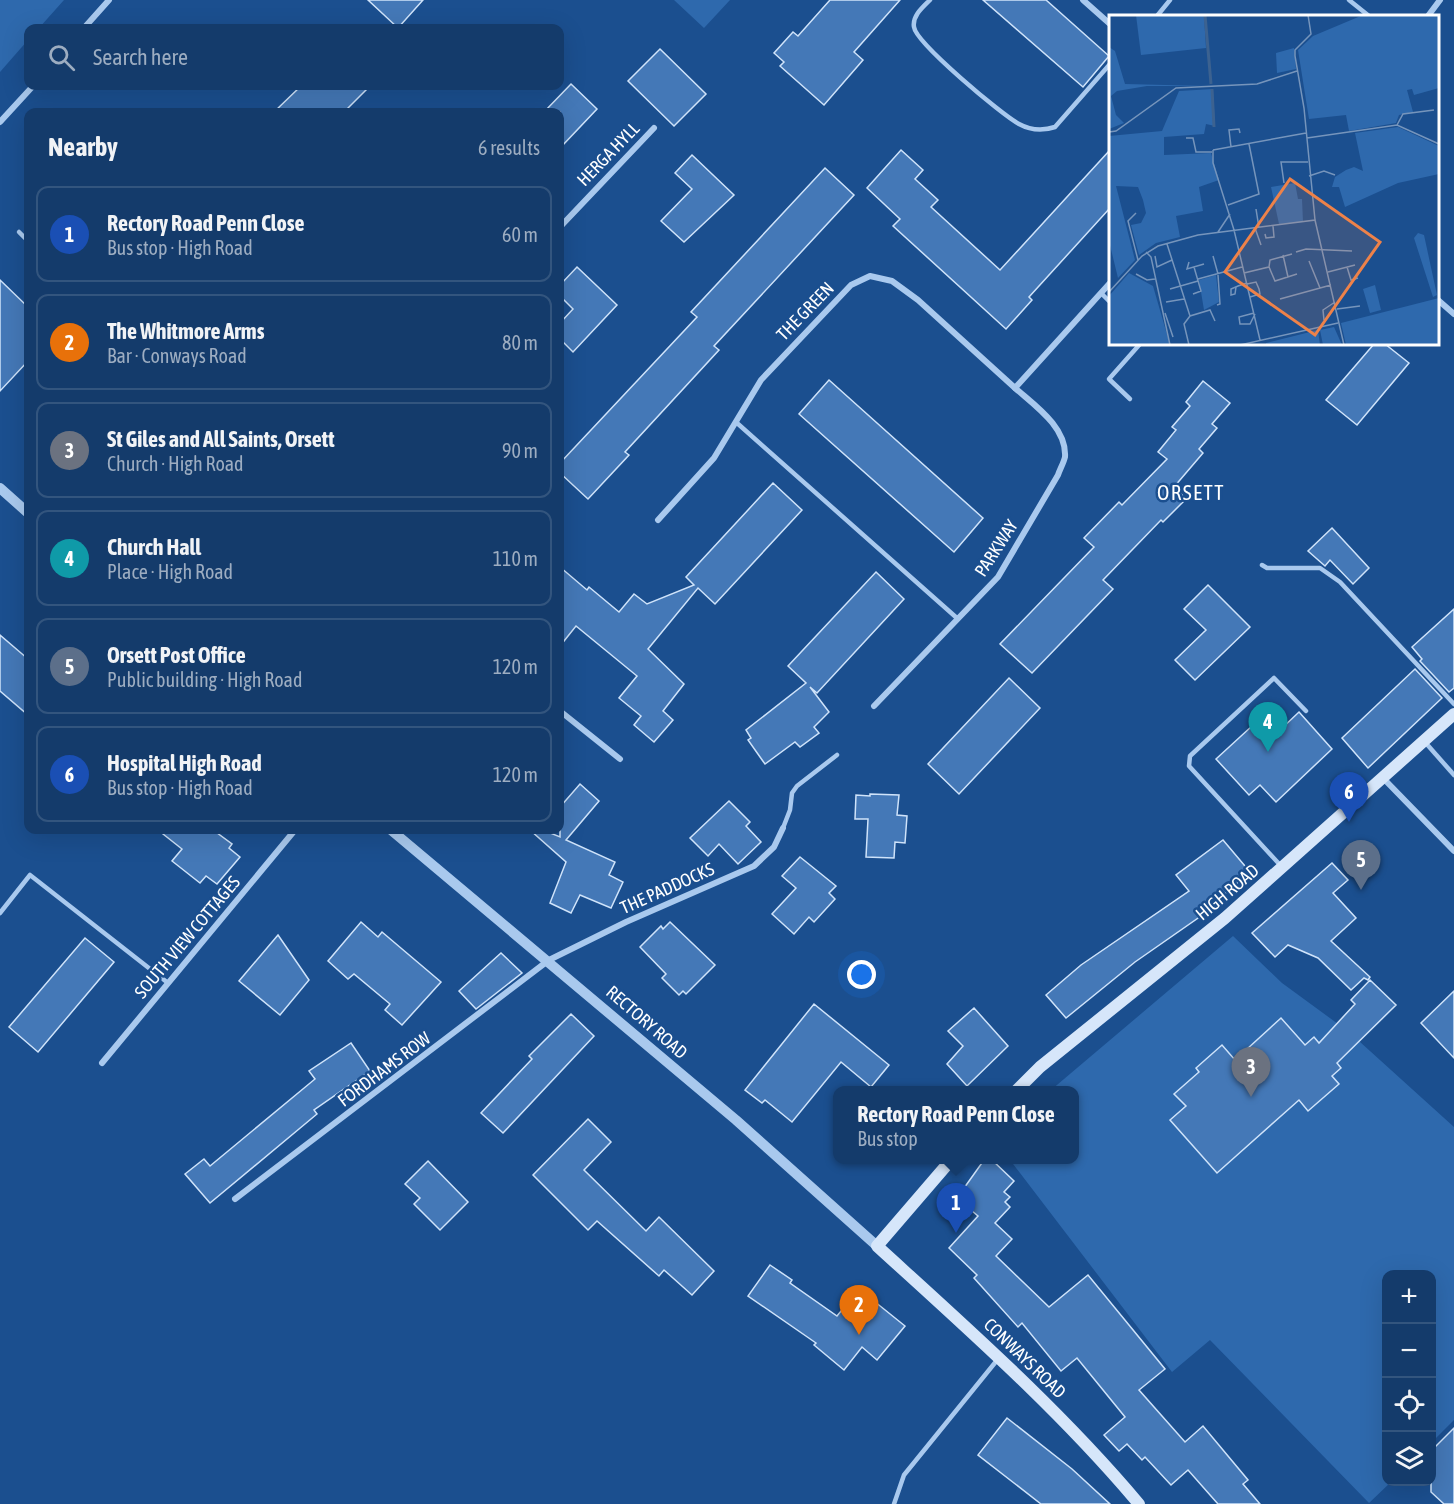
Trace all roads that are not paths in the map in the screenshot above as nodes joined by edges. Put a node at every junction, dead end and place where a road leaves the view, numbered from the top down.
1 (109, 0) edge
2 (930, 0) edge
3 (1083, 0) edge
4 (1170, 0) edge
5 (1349, 0) edge
6 (1440, 0) edge
7 (1158, 15) edge
8 (1368, 15) edge
9 (1429, 15) edge
10 (1109, 23) edge
11 (88, 24) edge
12 (1109, 65) edge
13 (29, 90) edge
14 (0, 122) edge
15 (654, 128) dead end
16 (564, 223) edge
17 (19, 232) dead end
18 (24, 237) edge
19 (1109, 284) edge
20 (1101, 293) junction
21 (1109, 301) edge
22 (1439, 302) edge
23 (1454, 314) edge
24 (1139, 345) edge
25 (1015, 388) junction
26 (1130, 399) dead end
27 (737, 423) junction
28 (0, 488) edge
29 (24, 508) edge
30 (658, 520) dead end
31 (1262, 565) dead end
32 (958, 619) junction
33 (1454, 704) edge
34 (874, 706) dead end
35 (1306, 711) dead end
36 (564, 714) edge
37 (1454, 714) edge
38 (1424, 741) junction
39 (837, 755) dead end
40 (620, 759) dead end
41 (1454, 775) edge
42 (1383, 778) junction
43 (783, 828) joint
44 (292, 834) edge
45 (396, 834) edge
46 (1454, 851) edge
47 (1283, 868) junction
48 (0, 912) edge
49 (549, 960) junction
50 (168, 983) junction
51 (102, 1063) dead end
52 (1021, 1086) edge
53 (948, 1164) edge
54 (235, 1199) dead end
55 (877, 1246) junction
56 (1000, 1357) junction
57 (894, 1504) edge
58 (1139, 1504) edge

1 - 11 street
2 - 12 lane
3 - 10 street
4 - 7 lane
5 - 8 lane
6 - 9 street
13 - 14 street
15 - 16 street, HERGA HYLL
17 - 18 lane
19 - 20 street
20 - 21 lane
20 - 25 street
22 - 23 street
24 - 26 lane
25 - 27 street, THE GREEN
25 - 32 street, PARKWAY
27 - 30 street, THE GREEN
27 - 32 lane
28 - 29 street
31 - 33 lane
32 - 34 street, PARKWAY
35 - 47 lane
36 - 40 street
37 - 38 main road, HIGH ROAD
38 - 41 lane
38 - 42 main road, HIGH ROAD
39 - 43 lane
42 - 46 street
42 - 47 main road, HIGH ROAD
43 - 49 street, THE PADDOCKS
44 - 50 street, SOUTH VIEW COTTAGES
45 - 49 street, RECTORY ROAD
47 - 52 main road, HIGH ROAD
48 - 50 lane
49 - 54 street, FORDHAMS ROW
49 - 55 street, RECTORY ROAD
50 - 51 street, SOUTH VIEW COTTAGES
53 - 55 main road
55 - 56 main road, CONWAYS ROAD
56 - 57 lane
56 - 58 main road, CONWAYS ROAD

